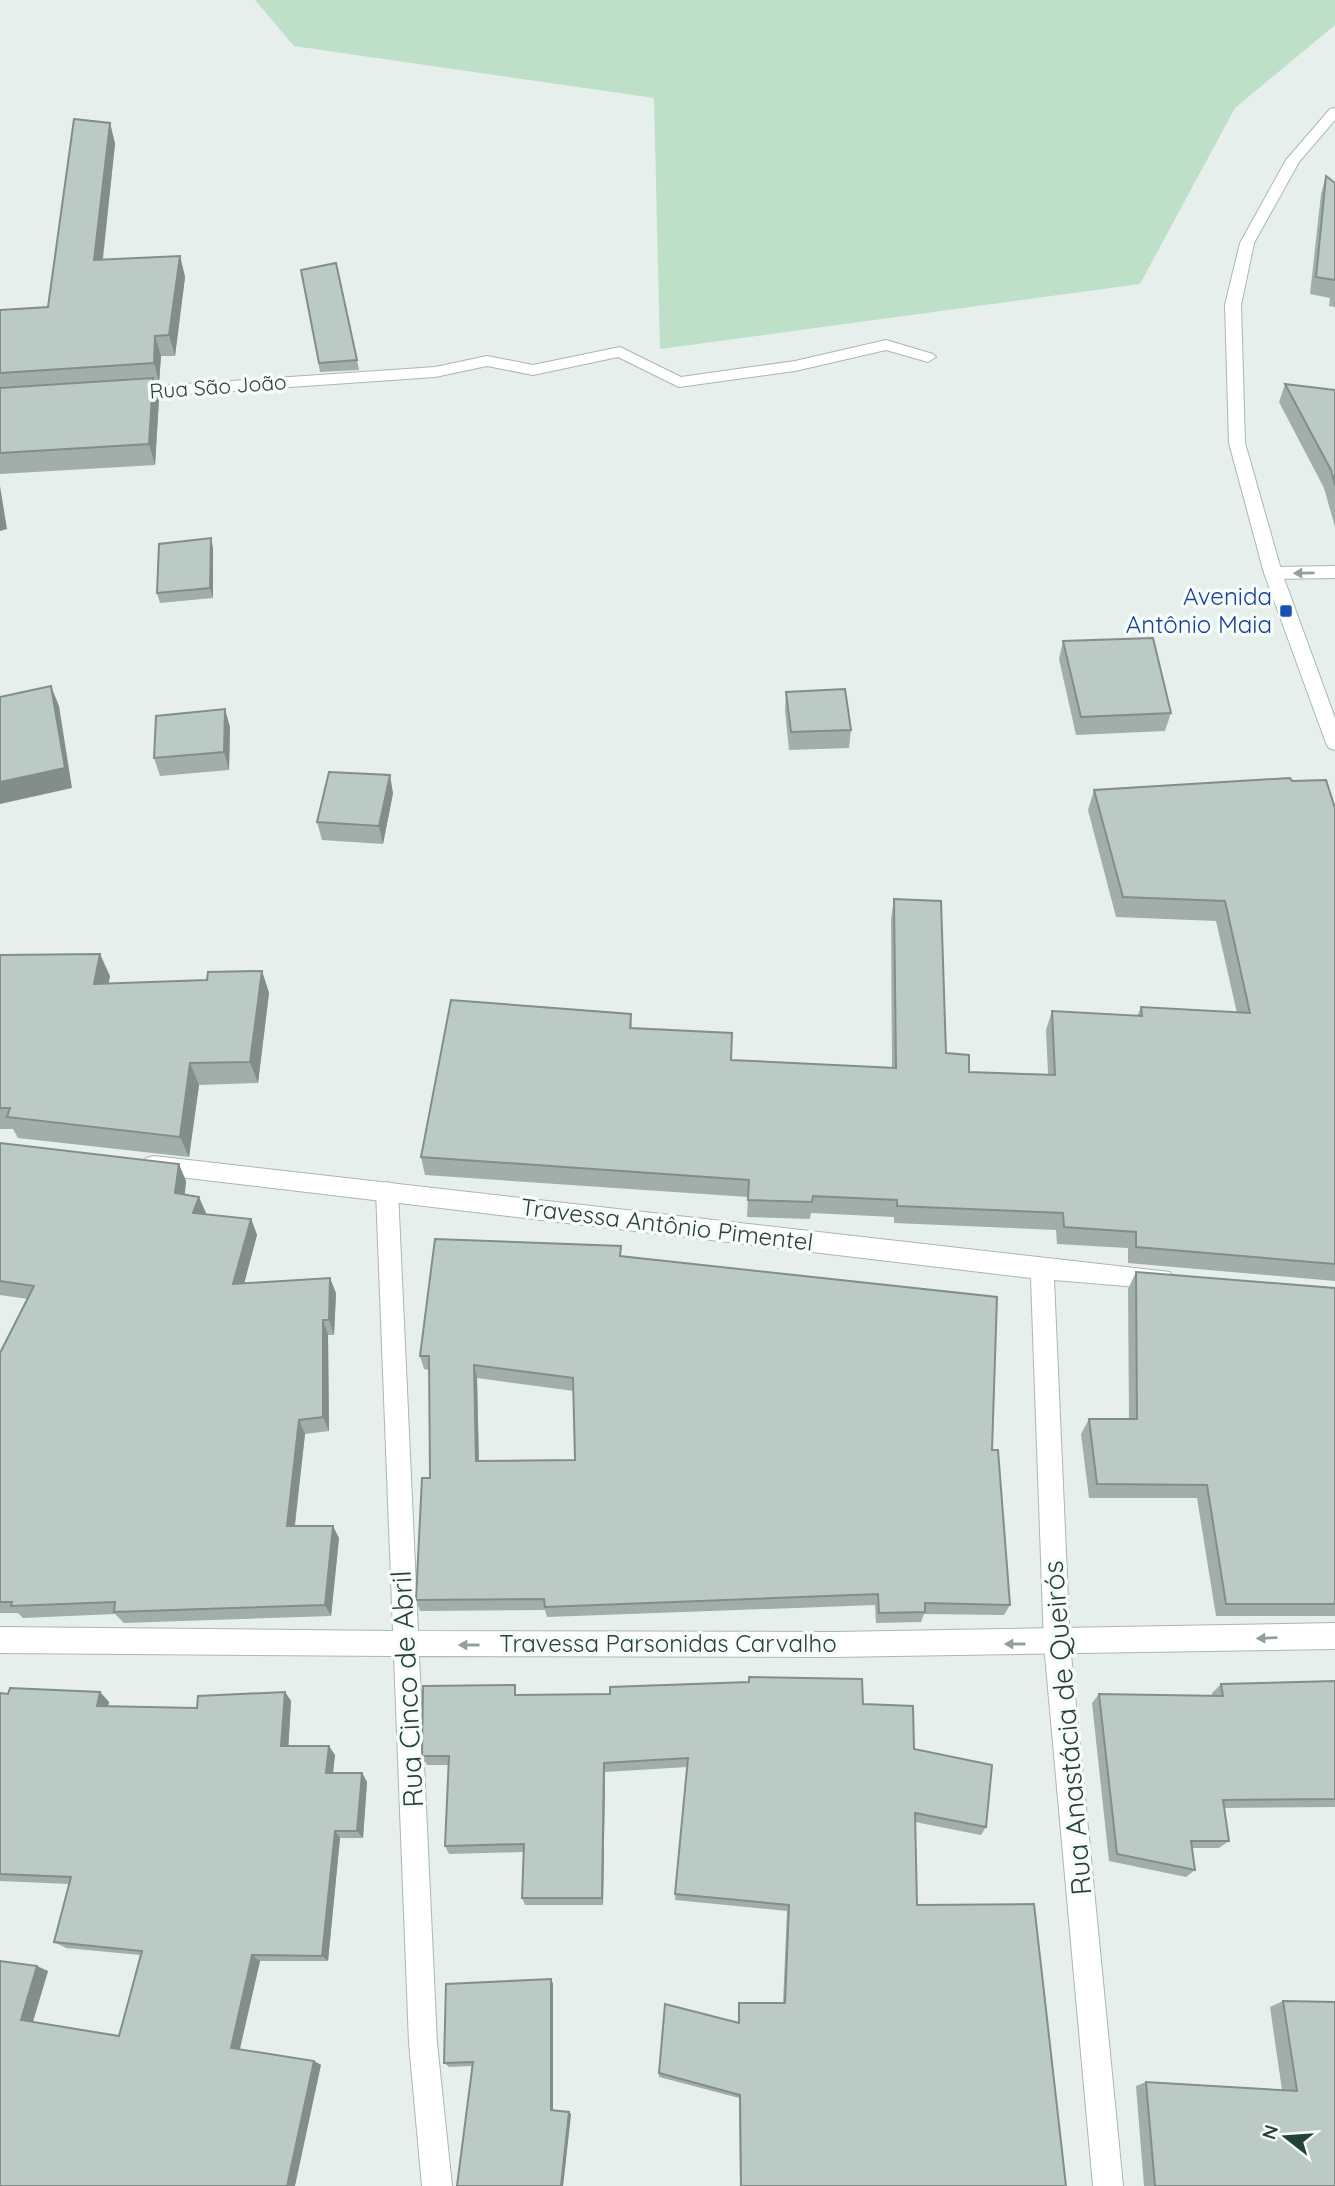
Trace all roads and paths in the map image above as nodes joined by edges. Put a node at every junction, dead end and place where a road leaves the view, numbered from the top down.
1 (1335, 112) edge
2 (928, 357) dead end
3 (109, 394) edge
4 (1335, 572) edge
5 (1273, 573) junction
6 (1331, 719) edge
7 (1335, 743) edge
8 (138, 1163) edge
9 (387, 1191) junction
10 (1042, 1269) junction
11 (1182, 1280) edge
12 (1335, 1636) edge
13 (0, 1640) edge
14 (1057, 1644) junction
15 (404, 1645) junction
16 (437, 2186) edge
17 (1108, 2186) edge

1 - 5 street
2 - 3 street, Rua São João
4 -> 5 street
5 - 6 street
6 - 7 street
8 - 9 street, Travessa Antônio Pimentel
9 - 10 street, Travessa Antônio Pimentel
9 - 15 street, Rua Cinco de Abril
10 - 11 street, Travessa Antônio Pimentel
10 - 14 street, Rua Anastácia de Queirós
12 -> 14 street, Travessa Parsonidas Carvalho
13 - 15 street, Travessa Parsonidas Carvalho
14 -> 15 street, Travessa Parsonidas Carvalho
14 - 17 street, Rua Anastácia de Queirós
15 - 16 street, Rua Cinco de Abril

